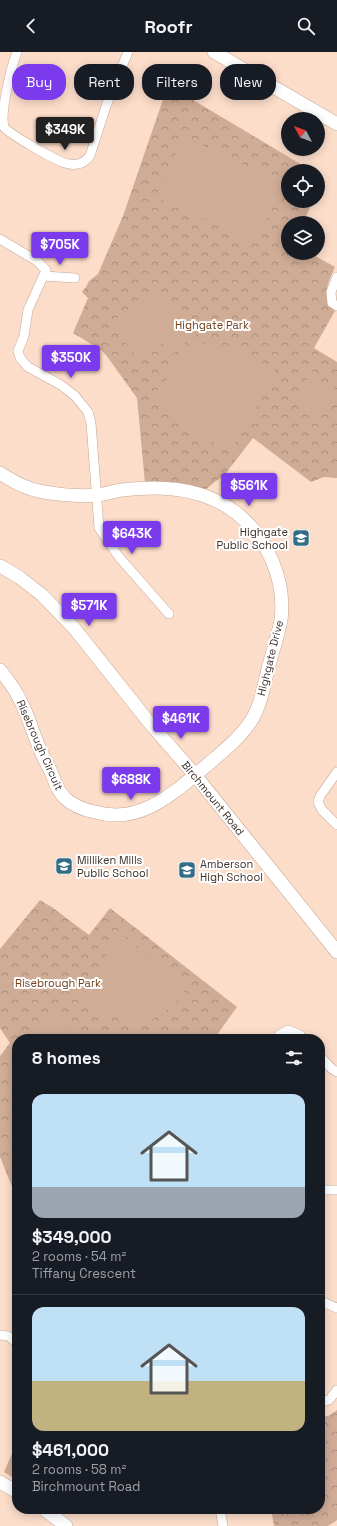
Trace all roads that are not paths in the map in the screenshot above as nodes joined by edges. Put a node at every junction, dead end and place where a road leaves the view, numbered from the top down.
1 (17, 52) edge
2 (128, 52) edge
3 (214, 52) edge
4 (337, 124) edge
5 (0, 239) edge
6 (44, 276) junction
7 (337, 277) edge
8 (75, 278) dead end
9 (337, 306) edge
10 (0, 473) edge
11 (97, 495) junction
12 (0, 566) edge
13 (169, 614) dead end
14 (0, 670) edge
15 (337, 772) edge
16 (195, 775) junction
17 (337, 825) edge
18 (337, 952) edge
19 (280, 1034) edge
20 (298, 1034) edge
21 (325, 1061) edge
22 (337, 1072) edge
23 (325, 1190) edge
24 (337, 1190) edge
25 (325, 1303) edge
26 (337, 1308) edge
27 (0, 1335) edge
28 (12, 1339) edge
29 (337, 1390) edge
30 (325, 1401) edge
31 (0, 1482) edge
32 (12, 1489) edge
33 (50, 1514) edge
34 (221, 1514) edge
35 (66, 1526) edge
36 (223, 1526) edge

1 - 2 street
3 - 4 street
5 - 6 street
6 - 8 street
6 - 11 street
7 - 9 street
10 - 11 street, Highgate Drive
11 - 13 street
11 - 16 street, Highgate Drive
12 - 16 street, Birchmount Road
14 - 16 street, Risebrough Circuit
15 - 17 street
16 - 18 street, Birchmount Road
19 - 20 street
21 - 22 street
23 - 24 street
25 - 26 street
27 - 28 street
29 - 30 street
31 - 32 street
33 - 35 street
34 - 36 street

